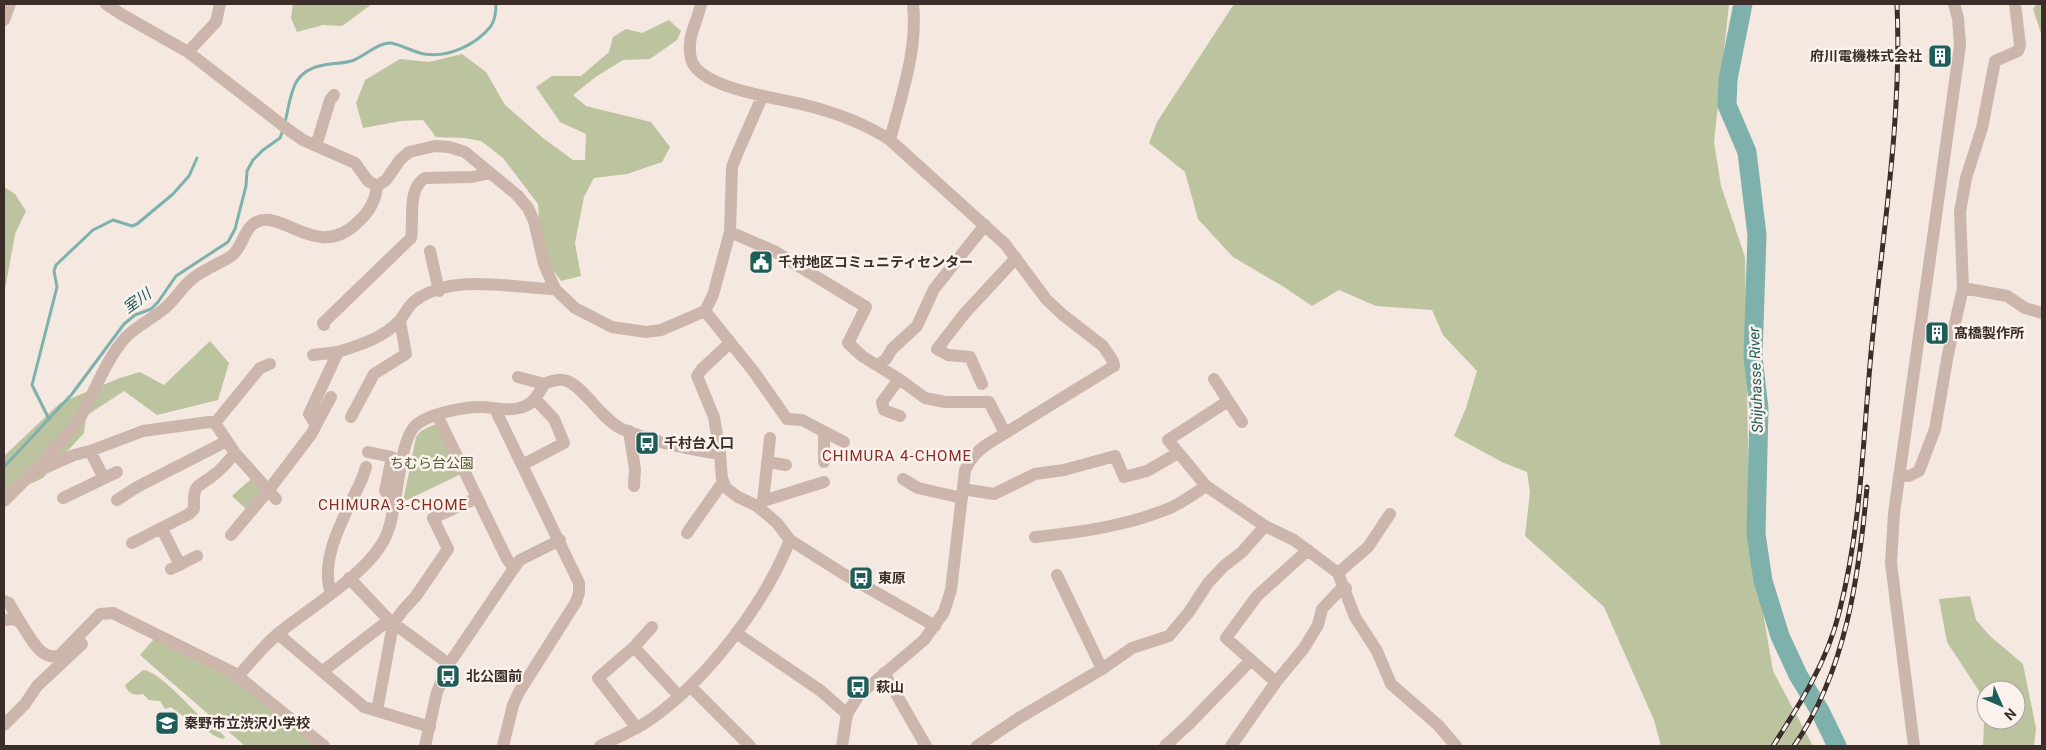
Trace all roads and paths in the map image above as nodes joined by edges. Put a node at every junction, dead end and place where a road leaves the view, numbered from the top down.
1 (10, 4) edge
2 (106, 4) edge
3 (220, 4) edge
4 (701, 4) edge
5 (913, 4) edge
6 (1954, 4) edge
7 (2015, 4) edge
8 (4, 20) edge
9 (188, 52) junction
10 (334, 95) dead end
11 (762, 97) junction
12 (890, 140) junction
13 (316, 146) junction
14 (490, 172) junction
15 (377, 186) junction
16 (985, 226) junction
17 (730, 232) junction
18 (430, 251) dead end
19 (1016, 258) junction
20 (1963, 288) junction
21 (555, 289) junction
22 (439, 291) junction
23 (704, 311) junction
24 (2042, 313) edge
25 (400, 321) junction
26 (324, 325) dead end
27 (730, 343) junction
28 (338, 352) junction
29 (313, 355) dead end
30 (270, 364) dead end
31 (878, 365) junction
32 (518, 377) dead end
33 (899, 379) junction
34 (1214, 379) dead end
35 (544, 384) junction
36 (982, 384) dead end
37 (330, 397) dead end
38 (535, 399) junction
39 (1228, 401) junction
40 (495, 409) junction
41 (350, 410) dead end
42 (437, 415) junction
43 (894, 416) dead end
44 (1242, 422) dead end
45 (215, 423) junction
46 (316, 425) junction
47 (629, 431) junction
48 (824, 432) junction
49 (1005, 433) junction
50 (770, 438) dead end
51 (227, 441) junction
52 (844, 442) dead end
53 (90, 451) junction
54 (368, 452) dead end
55 (235, 453) junction
56 (1178, 453) junction
57 (720, 454) junction
58 (767, 462) junction
59 (824, 462) dead end
60 (522, 465) junction
61 (786, 465) dead end
62 (366, 467) dead end
63 (117, 472) dead end
64 (32, 474) junction
65 (1899, 475) junction
66 (104, 478) junction
67 (903, 479) dead end
68 (723, 482) junction
69 (824, 482) dead end
70 (634, 486) dead end
71 (1206, 486) junction
72 (962, 494) junction
73 (272, 495) junction
74 (63, 498) dead end
75 (477, 498) junction
76 (117, 500) dead end
77 (395, 500) junction
78 (4, 501) edge
79 (761, 504) junction
80 (1390, 514) dead end
81 (1265, 526) junction
82 (162, 529) junction
83 (687, 533) dead end
84 (231, 535) dead end
85 (1035, 537) dead end
86 (560, 540) junction
87 (790, 540) junction
88 (132, 543) dead end
89 (1308, 550) junction
90 (197, 556) dead end
91 (514, 568) junction
92 (1338, 573) junction
93 (1057, 574) dead end
94 (349, 578) junction
95 (1346, 588) junction
96 (330, 593) junction
97 (4, 601) edge
98 (4, 620) edge
99 (20, 622) junction
100 (391, 622) junction
101 (935, 626) junction
102 (652, 627) dead end
103 (736, 633) junction
104 (278, 634) junction
105 (76, 639) junction
106 (634, 647) junction
107 (1250, 661) junction
108 (448, 664) junction
109 (1102, 669) junction
110 (323, 671) junction
111 (884, 673) junction
112 (238, 676) junction
113 (1276, 682) junction
114 (691, 687) junction
115 (679, 696) junction
116 (377, 711) junction
117 (847, 714) junction
118 (4, 725) edge
119 (430, 727) junction
120 (637, 728) junction
121 (745, 745) edge
122 (324, 746) edge
123 (424, 746) edge
124 (503, 746) edge
125 (600, 746) edge
126 (842, 746) edge
127 (926, 746) edge
128 (977, 746) edge
129 (1165, 746) edge
130 (1231, 746) edge
131 (1456, 746) edge
132 (1914, 746) edge

1 - 8 street
2 - 9 street
3 - 9 street
4 - 11 street
5 - 12 street
6 - 65 street
7 - 20 street
9 - 13 street
10 - 13 street
11 - 12 street
11 - 17 street
12 - 16 street
13 - 15 street
14 - 15 street
14 - 21 street
14 - 26 street
15 - 64 street
16 - 19 street
16 - 31 street
17 - 23 street
17 - 31 street
18 - 22 street
19 - 36 street
19 - 49 street
20 - 24 street
20 - 65 street
21 - 22 street
21 - 23 street
22 - 25 street
23 - 27 street
25 - 28 street
25 - 41 street
27 - 48 street
27 - 57 street
28 - 29 street
28 - 46 street
30 - 45 street
31 - 33 street
32 - 35 street
33 - 43 street
33 - 49 street
34 - 39 street
35 - 38 street
35 - 47 street
37 - 46 street
38 - 40 street
38 - 60 street
39 - 44 street
39 - 56 street
40 - 42 street
40 - 60 street
42 - 75 street
42 - 77 street
45 - 51 street
45 - 53 street
46 - 73 street
47 - 57 street
47 - 70 street
48 - 52 street
48 - 59 street
49 - 72 street
50 - 58 street
51 - 55 street
51 - 76 street
53 - 64 street
53 - 66 street
54 - 77 street
55 - 73 street
55 - 82 street
56 - 71 street
56 - 72 street
57 - 68 street
58 - 61 street
58 - 79 street
60 - 86 street
62 - 96 street
63 - 66 street
64 - 78 street
65 - 132 street
66 - 74 street
67 - 72 street
68 - 79 street
68 - 83 street
69 - 79 street
71 - 81 street
71 - 85 street
72 - 101 street
73 - 84 street
75 - 91 street
75 - 100 street
77 - 94 street
79 - 87 street
80 - 92 street
81 - 89 street
81 - 109 street
82 - 88 street
82 - 90 street
86 - 91 street
86 - 124 street
87 - 101 street
87 - 103 street
89 - 92 street
89 - 107 street
91 - 108 street
92 - 95 street
93 - 109 street
94 - 96 street
94 - 100 street
95 - 113 street
95 - 131 street
96 - 104 street
97 - 99 street
98 - 99 street
99 - 105 street
100 - 108 street
100 - 110 street
100 - 116 street
101 - 111 street
102 - 106 street
103 - 114 street
103 - 117 street
104 - 110 street
104 - 112 street
105 - 112 street
105 - 118 street
106 - 115 street
106 - 120 street
107 - 113 street
107 - 129 street
108 - 119 street
109 - 128 street
110 - 116 street
111 - 117 street
111 - 127 street
112 - 122 street
113 - 130 street
114 - 115 street
114 - 121 street
115 - 120 street
116 - 119 street
117 - 126 street
119 - 123 street
120 - 125 street

